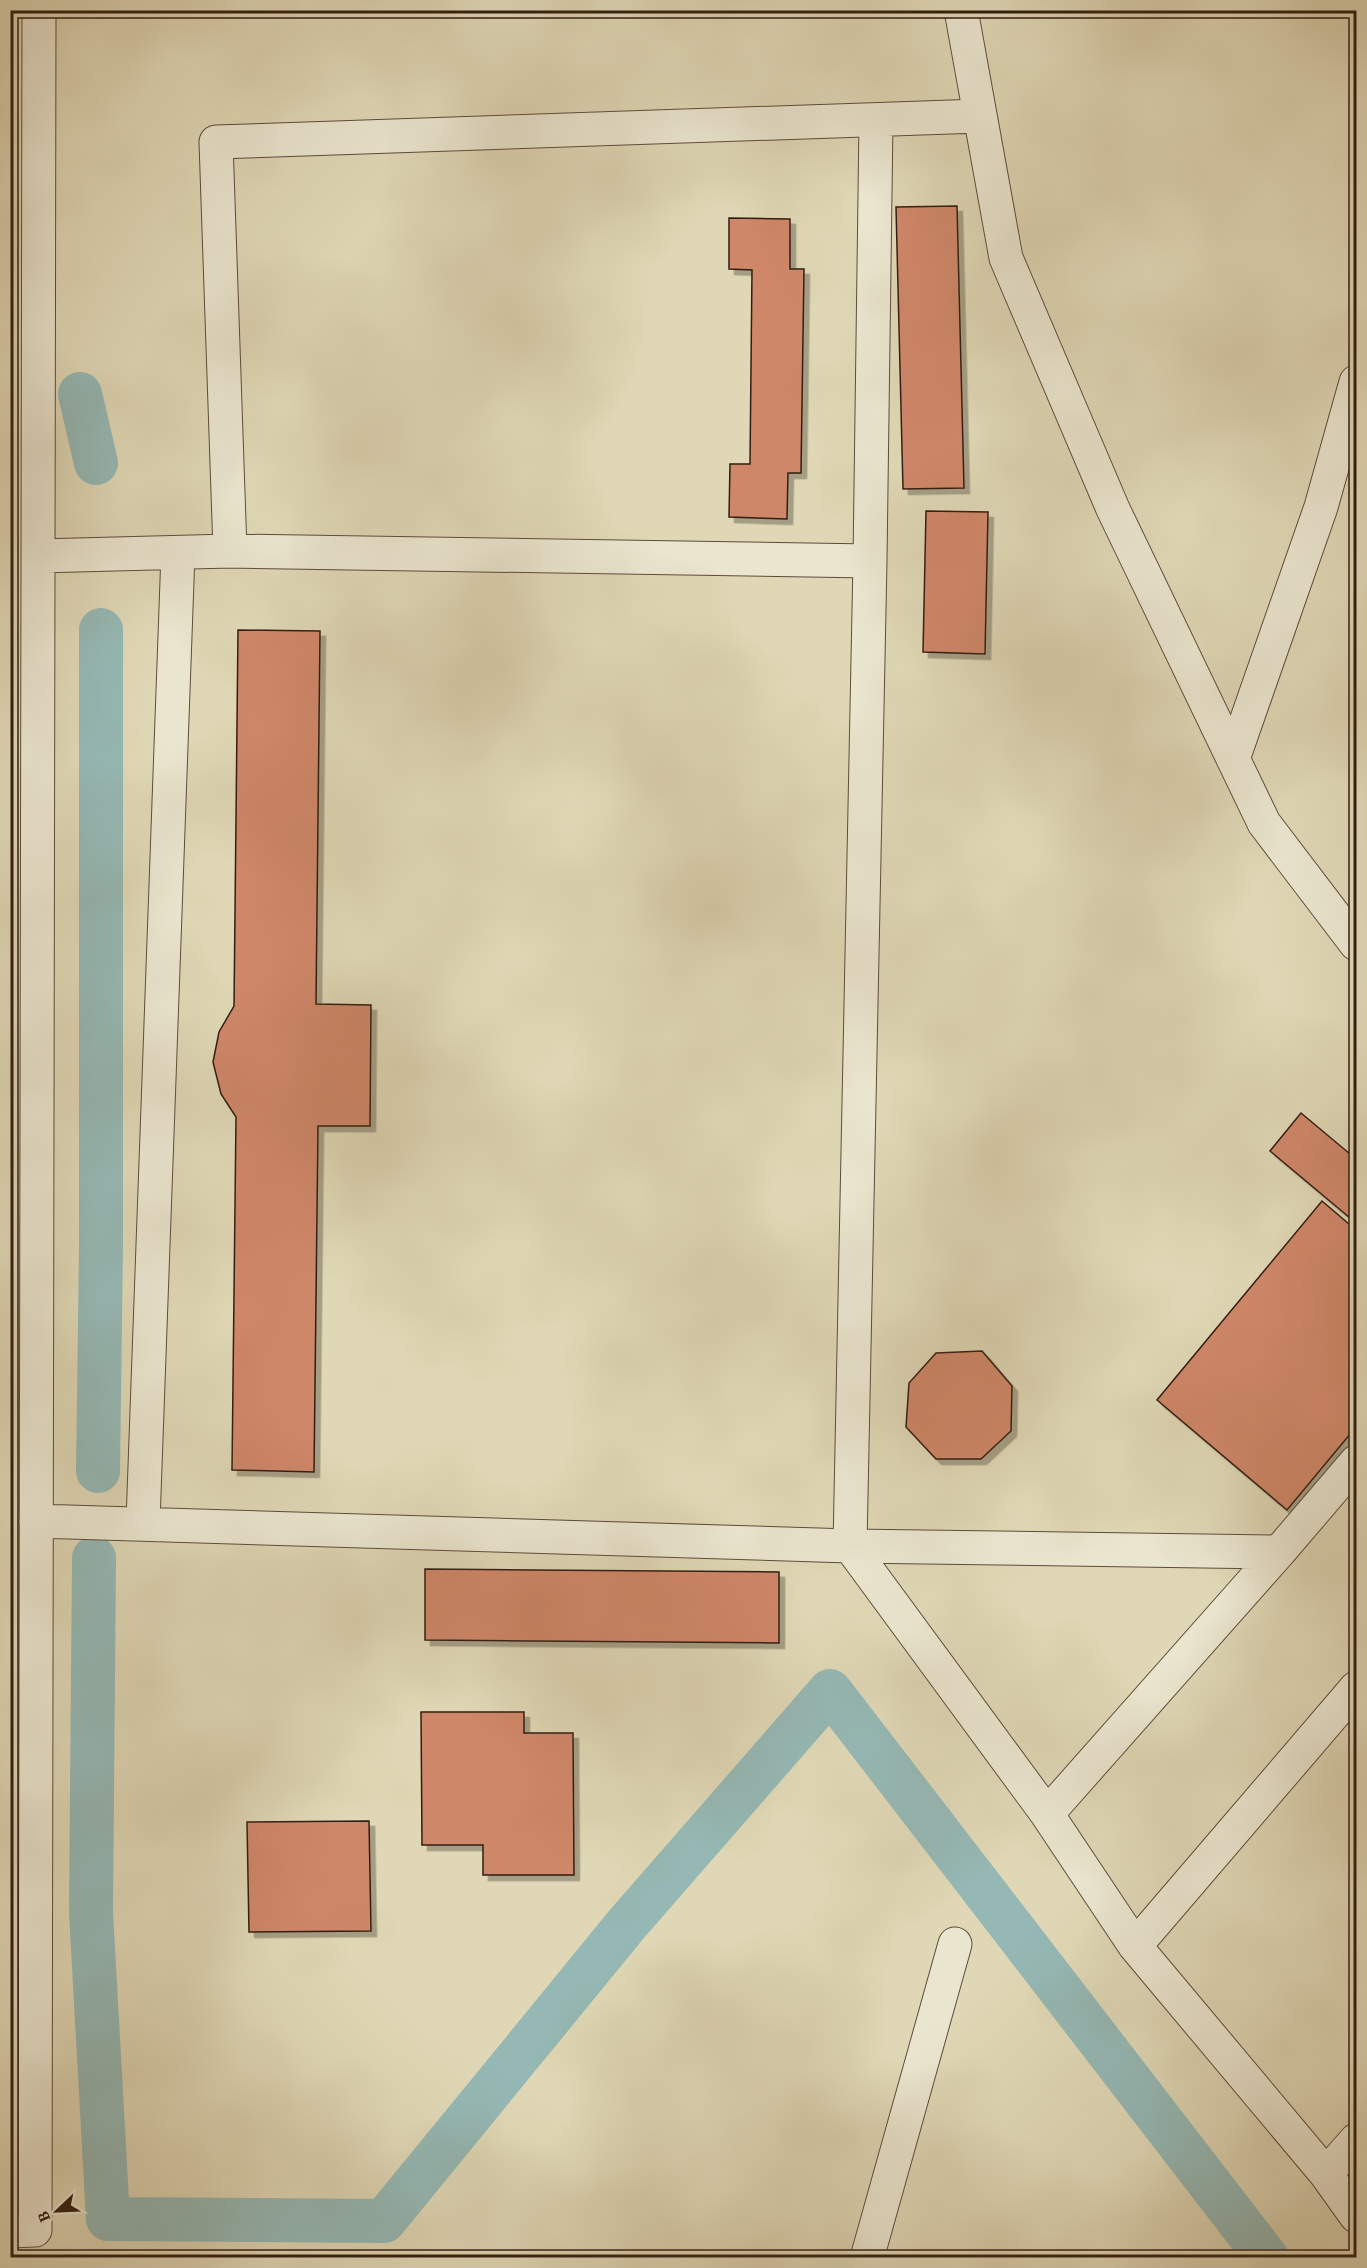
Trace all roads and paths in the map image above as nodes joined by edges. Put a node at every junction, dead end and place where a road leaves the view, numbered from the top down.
1 (39, 10) edge
2 (961, 10) edge
3 (980, 116) junction
4 (876, 121) junction
5 (1356, 382) edge
6 (230, 551) junction
7 (178, 554) junction
8 (38, 556) junction
9 (870, 561) junction
10 (1233, 759) junction
11 (1356, 944) edge
12 (1356, 1462) edge
13 (36, 1521) junction
14 (143, 1522) junction
15 (850, 1546) junction
16 (1279, 1552) junction
17 (1356, 1688) edge
18 (1047, 1814) junction
19 (955, 1944) dead end
20 (1135, 1946) junction
21 (1356, 2140) edge
22 (1326, 2174) junction
23 (1356, 2216) edge
24 (10, 2231) edge
25 (867, 2258) edge

1 - 8 street
2 - 3 street
3 - 4 street
3 - 10 street
4 - 6 street
4 - 9 street
5 - 10 street
6 - 7 street
6 - 9 street
7 - 8 street
7 - 14 street
8 - 13 street
9 - 15 street
10 - 11 street
12 - 16 street
13 - 14 street
13 - 24 street
14 - 15 street
15 - 16 street
15 - 18 street
16 - 18 street
17 - 20 street
18 - 20 street
19 - 25 street
20 - 22 street
21 - 22 street
22 - 23 street

